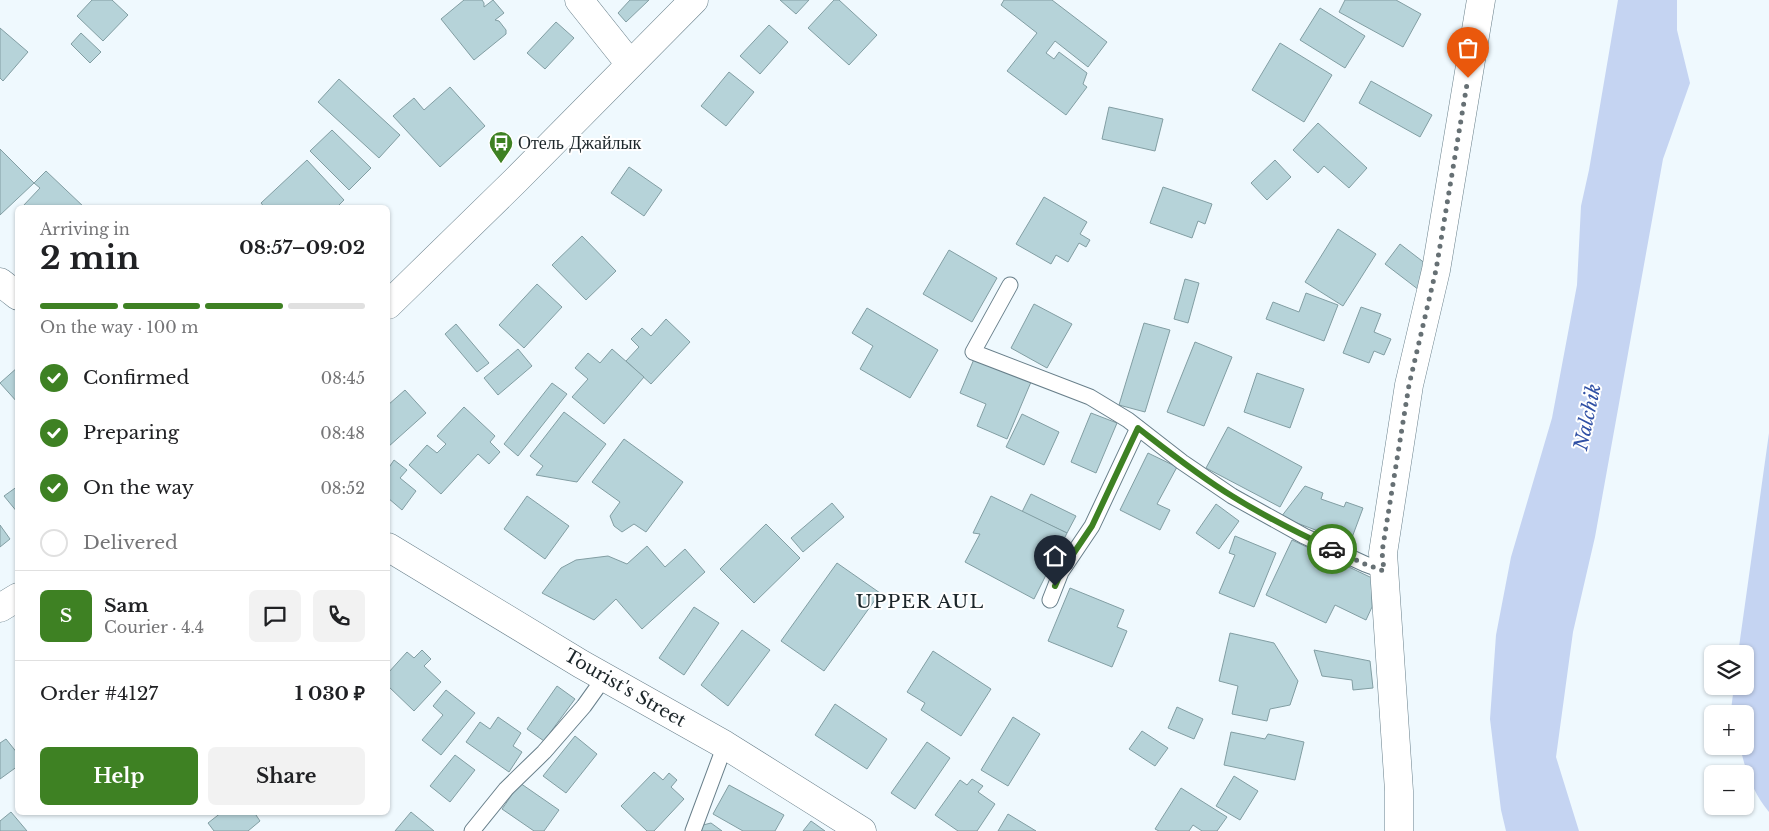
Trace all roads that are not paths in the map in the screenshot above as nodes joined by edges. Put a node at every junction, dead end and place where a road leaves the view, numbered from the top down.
1 (579, 0) edge
2 (694, 0) edge
3 (1481, 0) edge
4 (630, 64) junction
5 (0, 282) edge
6 (1010, 286) dead end
7 (15, 294) edge
8 (390, 303) edge
9 (1138, 428) junction
10 (390, 547) edge
11 (1384, 571) junction
12 (15, 599) edge
13 (1050, 600) dead end
14 (0, 608) edge
15 (604, 678) junction
16 (725, 745) junction
17 (472, 831) edge
18 (693, 831) edge
19 (862, 831) edge
20 (1399, 831) edge

1 - 4 street
2 - 4 street
3 - 11 street
4 - 8 street
5 - 7 street
6 - 9 lane
9 - 11 lane
9 - 13 lane
10 - 15 street, Tourist's Street
11 - 20 street
12 - 14 street
15 - 16 street, Tourist's Street
15 - 17 lane
16 - 18 lane
16 - 19 street, Tourist's Street

